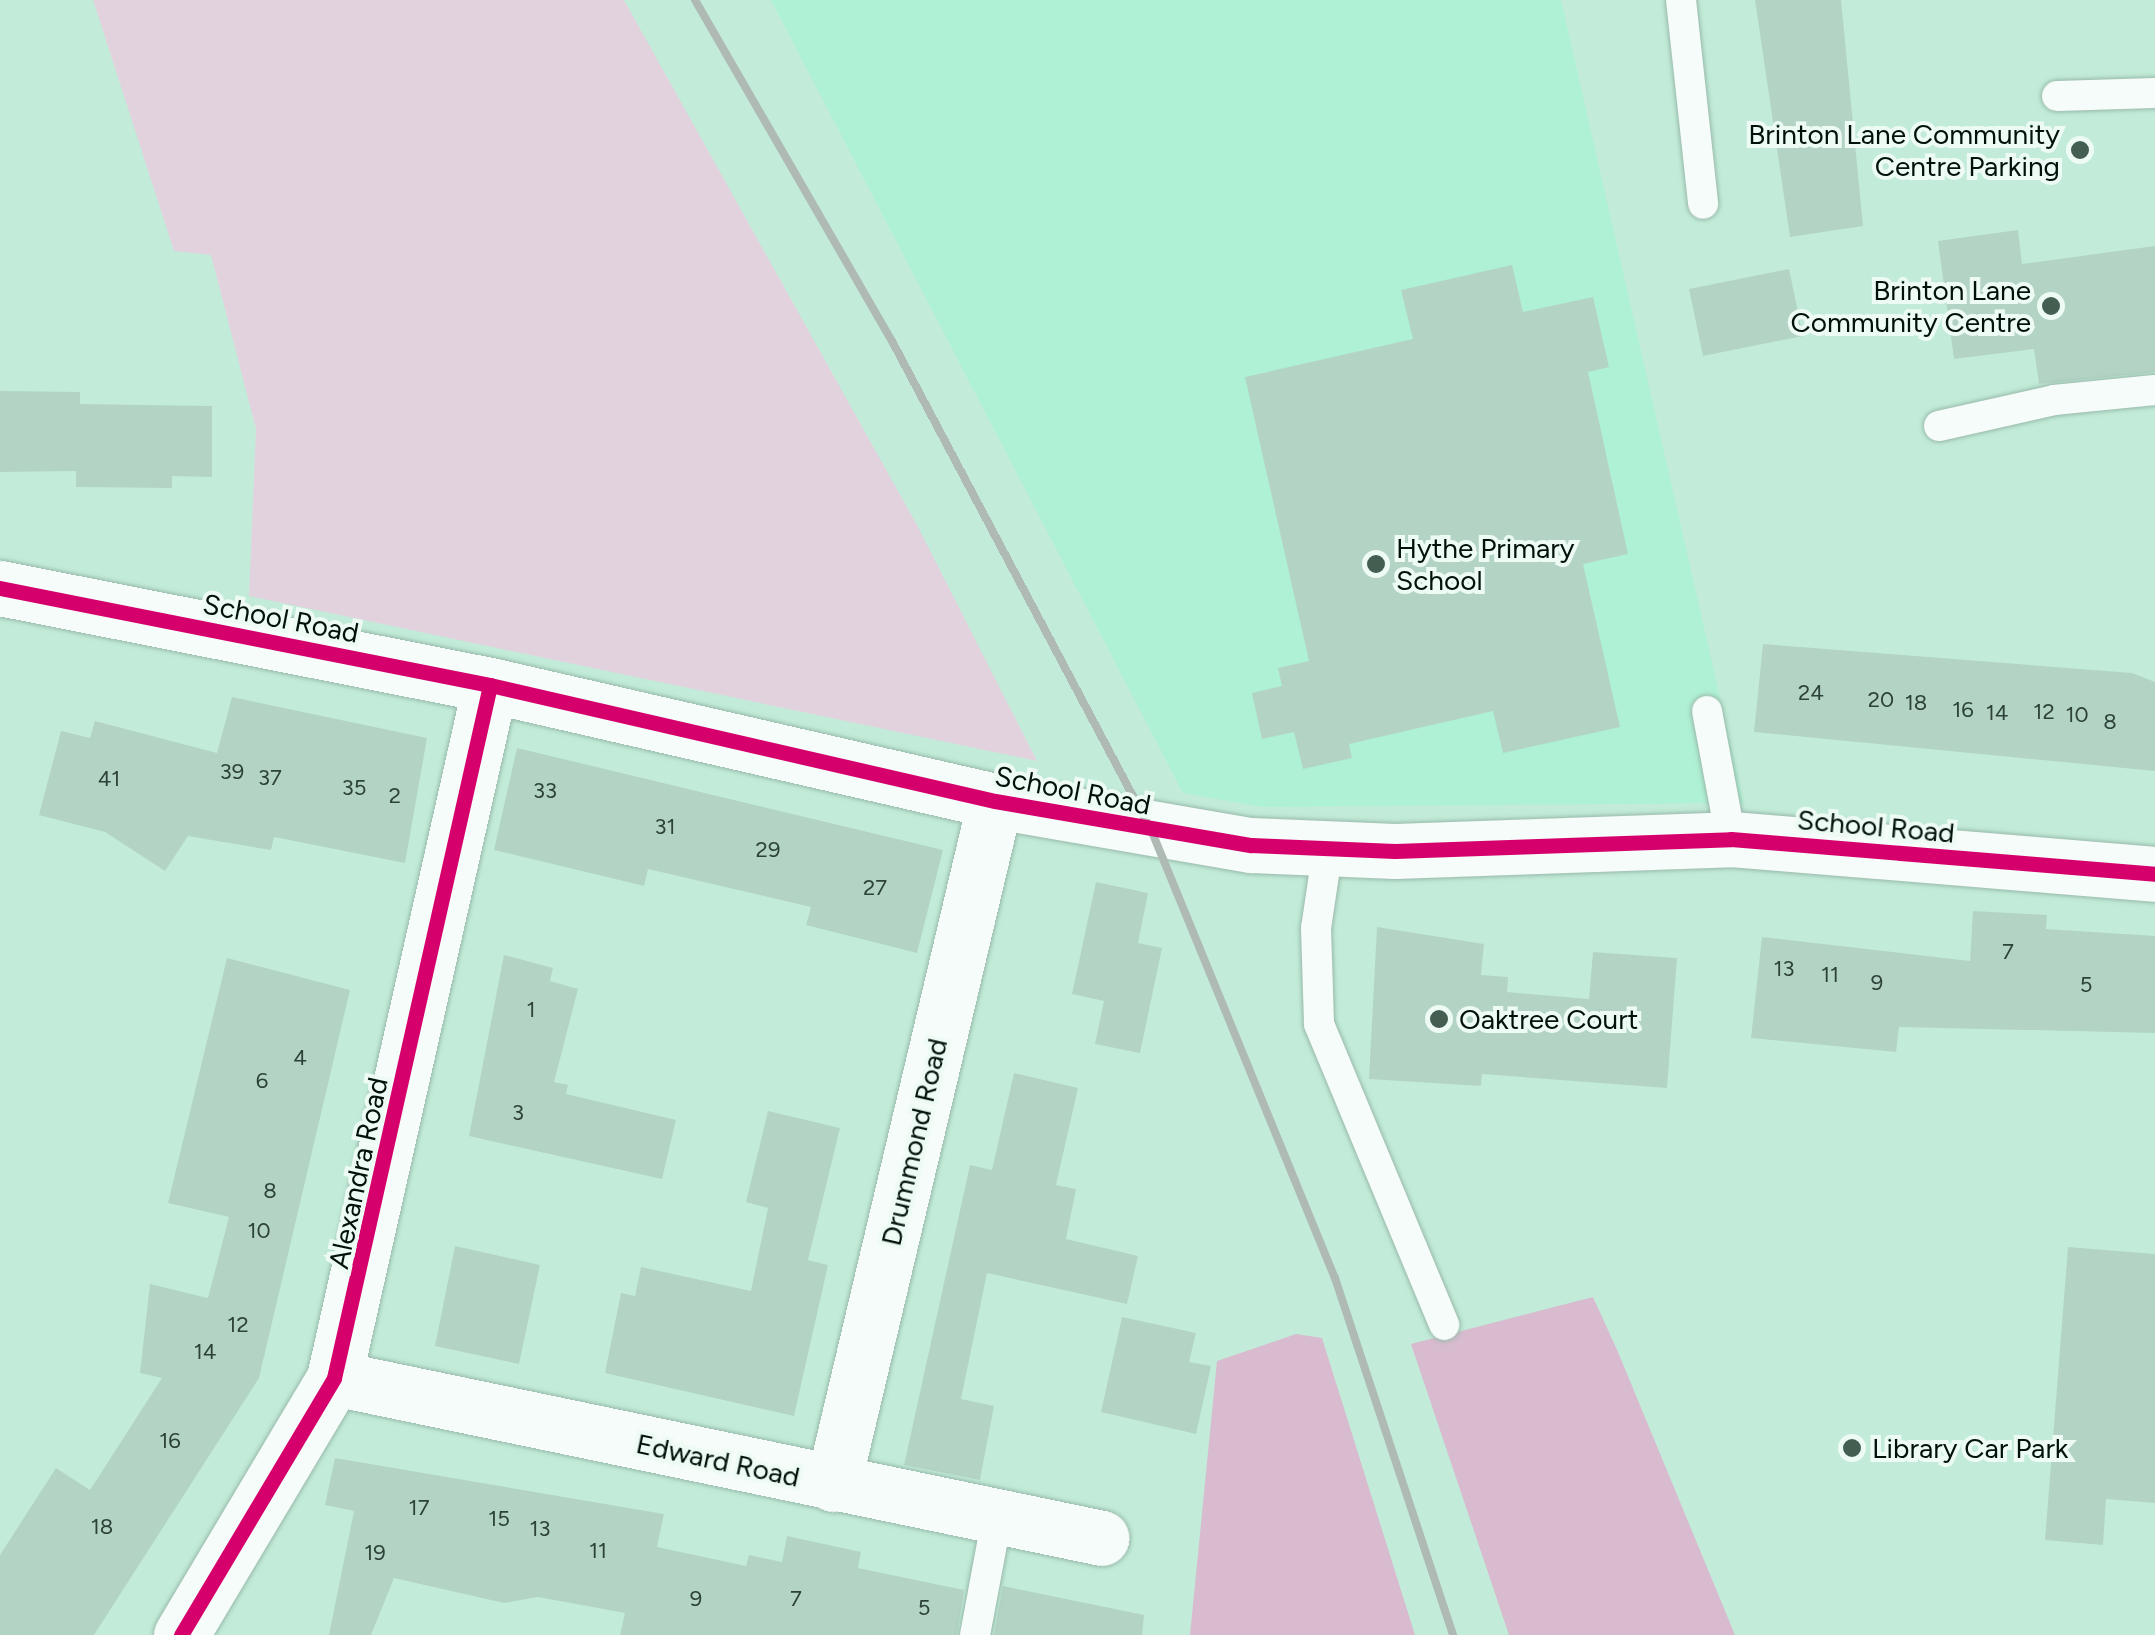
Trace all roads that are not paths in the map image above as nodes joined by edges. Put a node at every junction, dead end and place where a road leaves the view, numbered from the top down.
1 (1681, 0) edge
2 (2155, 92) edge
3 (2057, 96) dead end
4 (1704, 204) dead end
5 (2155, 390) edge
6 (1939, 426) dead end
7 (0, 588) edge
8 (490, 685) junction
9 (1707, 712) dead end
10 (995, 800) junction
11 (1731, 839) junction
12 (1328, 848) junction
13 (2155, 874) edge
14 (1444, 1325) dead end
15 (334, 1378) junction
16 (833, 1484) junction
17 (998, 1517) junction
18 (1102, 1538) dead end
19 (181, 1635) edge
20 (976, 1635) edge

1 - 4 lane
2 - 3 lane
5 - 6 lane
7 - 8 street, School Road
8 - 10 street, School Road
8 - 15 street, Alexandra Road
9 - 11 lane
10 - 12 street, School Road
10 - 16 street, Drummond Road
11 - 12 street, School Road
11 - 13 street, School Road
12 - 14 lane
15 - 16 street, Edward Road
15 - 19 street, Alexandra Road
16 - 17 street, Edward Road
17 - 18 street, Edward Road
17 - 20 lane

